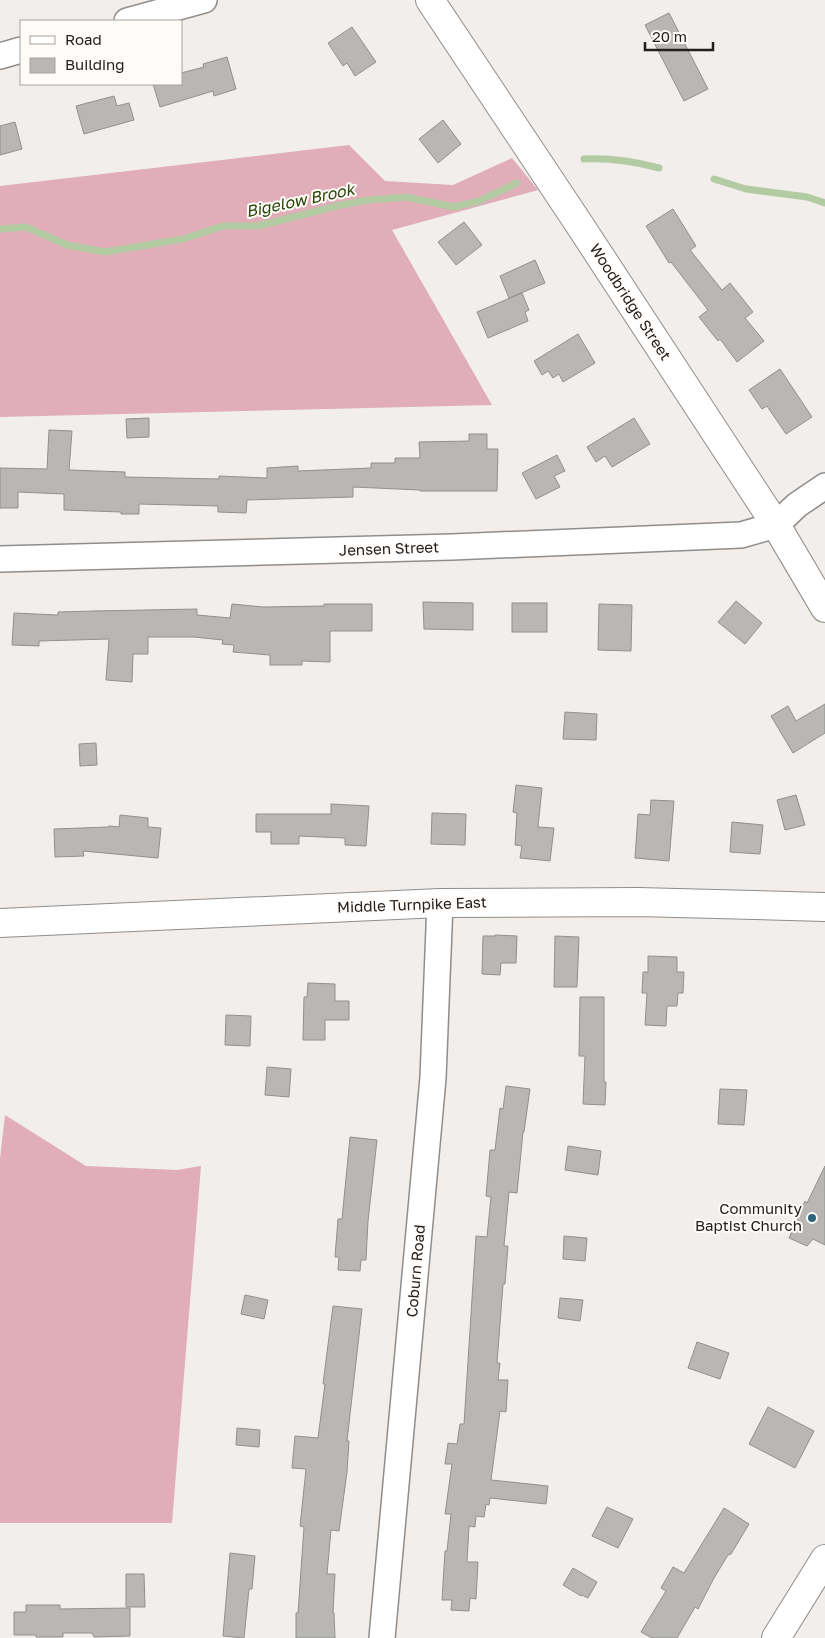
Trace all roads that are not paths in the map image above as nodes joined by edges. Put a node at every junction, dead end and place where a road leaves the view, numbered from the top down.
1 (204, 0) edge
2 (430, 0) edge
3 (131, 20) edge
4 (20, 50) edge
5 (0, 56) edge
6 (825, 486) edge
7 (776, 525) junction
8 (0, 559) edge
9 (825, 608) edge
10 (440, 903) junction
11 (825, 907) edge
12 (0, 923) edge
13 (825, 1559) edge
14 (382, 1638) edge
15 (776, 1638) edge

1 - 3 street
2 - 7 main road, Woodbridge Street
4 - 5 street
6 - 7 street
7 - 8 street, Jensen Street
7 - 9 main road, Woodbridge Street
10 - 11 main road, Middle Turnpike East
10 - 12 main road, Middle Turnpike East
10 - 14 street, Coburn Road
13 - 15 main road

